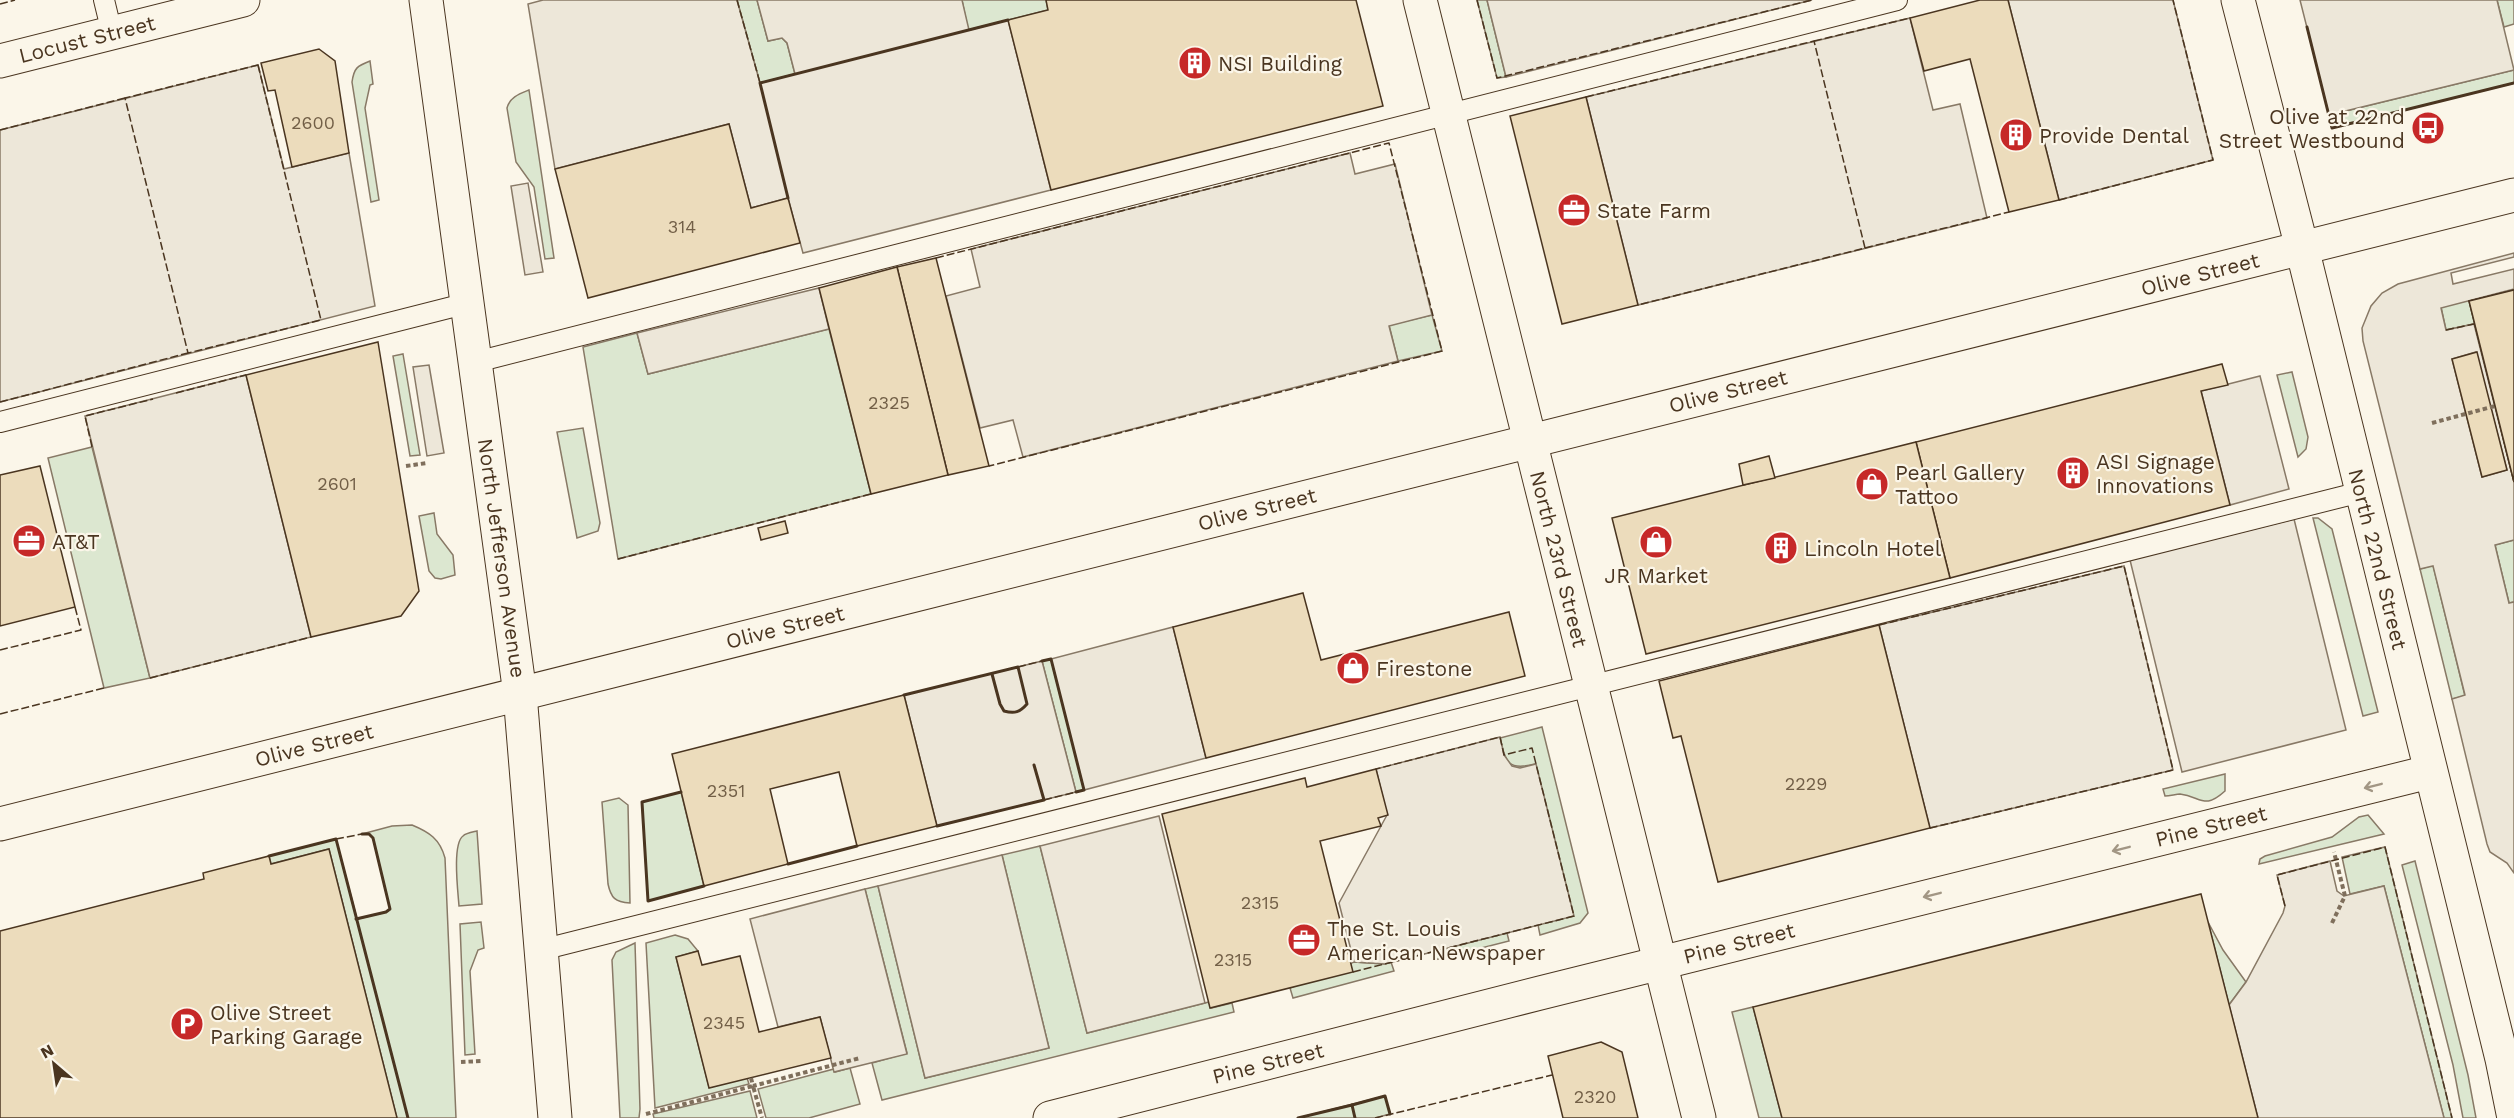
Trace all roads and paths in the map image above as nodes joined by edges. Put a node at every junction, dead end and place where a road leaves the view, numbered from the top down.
1 (104, 0) edge
2 (243, 0) edge
3 (426, 0) edge
4 (1420, 0) edge
5 (1897, 0) edge
6 (2238, 0) edge
7 (112, 33) junction
8 (0, 61) edge
9 (1449, 114) junction
10 (2514, 195) edge
11 (2302, 248) junction
12 (468, 303) junction
13 (476, 362) junction
14 (2494, 406) dead end
15 (0, 422) edge
16 (2432, 423) dead end
17 (1530, 441) junction
18 (427, 463) dead end
19 (406, 466) dead end
20 (2361, 492) junction
21 (1591, 684) junction
22 (520, 694) junction
23 (2429, 772) junction
24 (0, 824) edge
25 (2334, 852) dead end
26 (2331, 923) dead end
27 (541, 950) junction
28 (1660, 963) junction
29 (860, 1058) dead end
30 (481, 1061) dead end
31 (461, 1062) dead end
32 (751, 1078) dead end
33 (753, 1086) junction
34 (646, 1114) dead end
35 (555, 1118) edge
36 (762, 1118) edge
37 (1050, 1118) edge
38 (1699, 1118) edge
39 (2514, 1118) edge

1 - 7 lane
2 - 7 street, Locust Street
3 - 12 street, North Jefferson Avenue
4 - 9 street, North 23rd Street
5 - 9 lane
6 - 11 street, North 22nd Street
7 - 8 street, Locust Street
9 - 13 lane
9 - 17 street, North 23rd Street
10 - 11 street, Olive Street
11 - 17 street, Olive Street
11 - 20 street, North 22nd Street
12 - 13 street, North Jefferson Avenue
12 - 15 lane
13 - 22 street, North Jefferson Avenue
14 - 16 path
17 - 21 street, North 23rd Street
17 - 22 street, Olive Street
18 - 19 path
20 - 21 lane
20 - 23 street, North 22nd Street
21 - 27 lane
21 - 28 street, North 23rd Street
22 - 24 street, Olive Street
22 - 27 street, North Jefferson Avenue
23 -> 28 street, Pine Street
23 - 39 street, North 22nd Street
25 - 26 path
27 - 35 street, North Jefferson Avenue
28 - 37 street, Pine Street
28 - 38 street, North 23rd Street
29 - 33 path
30 - 31 path
32 - 33 path
33 - 34 path
33 - 36 path

